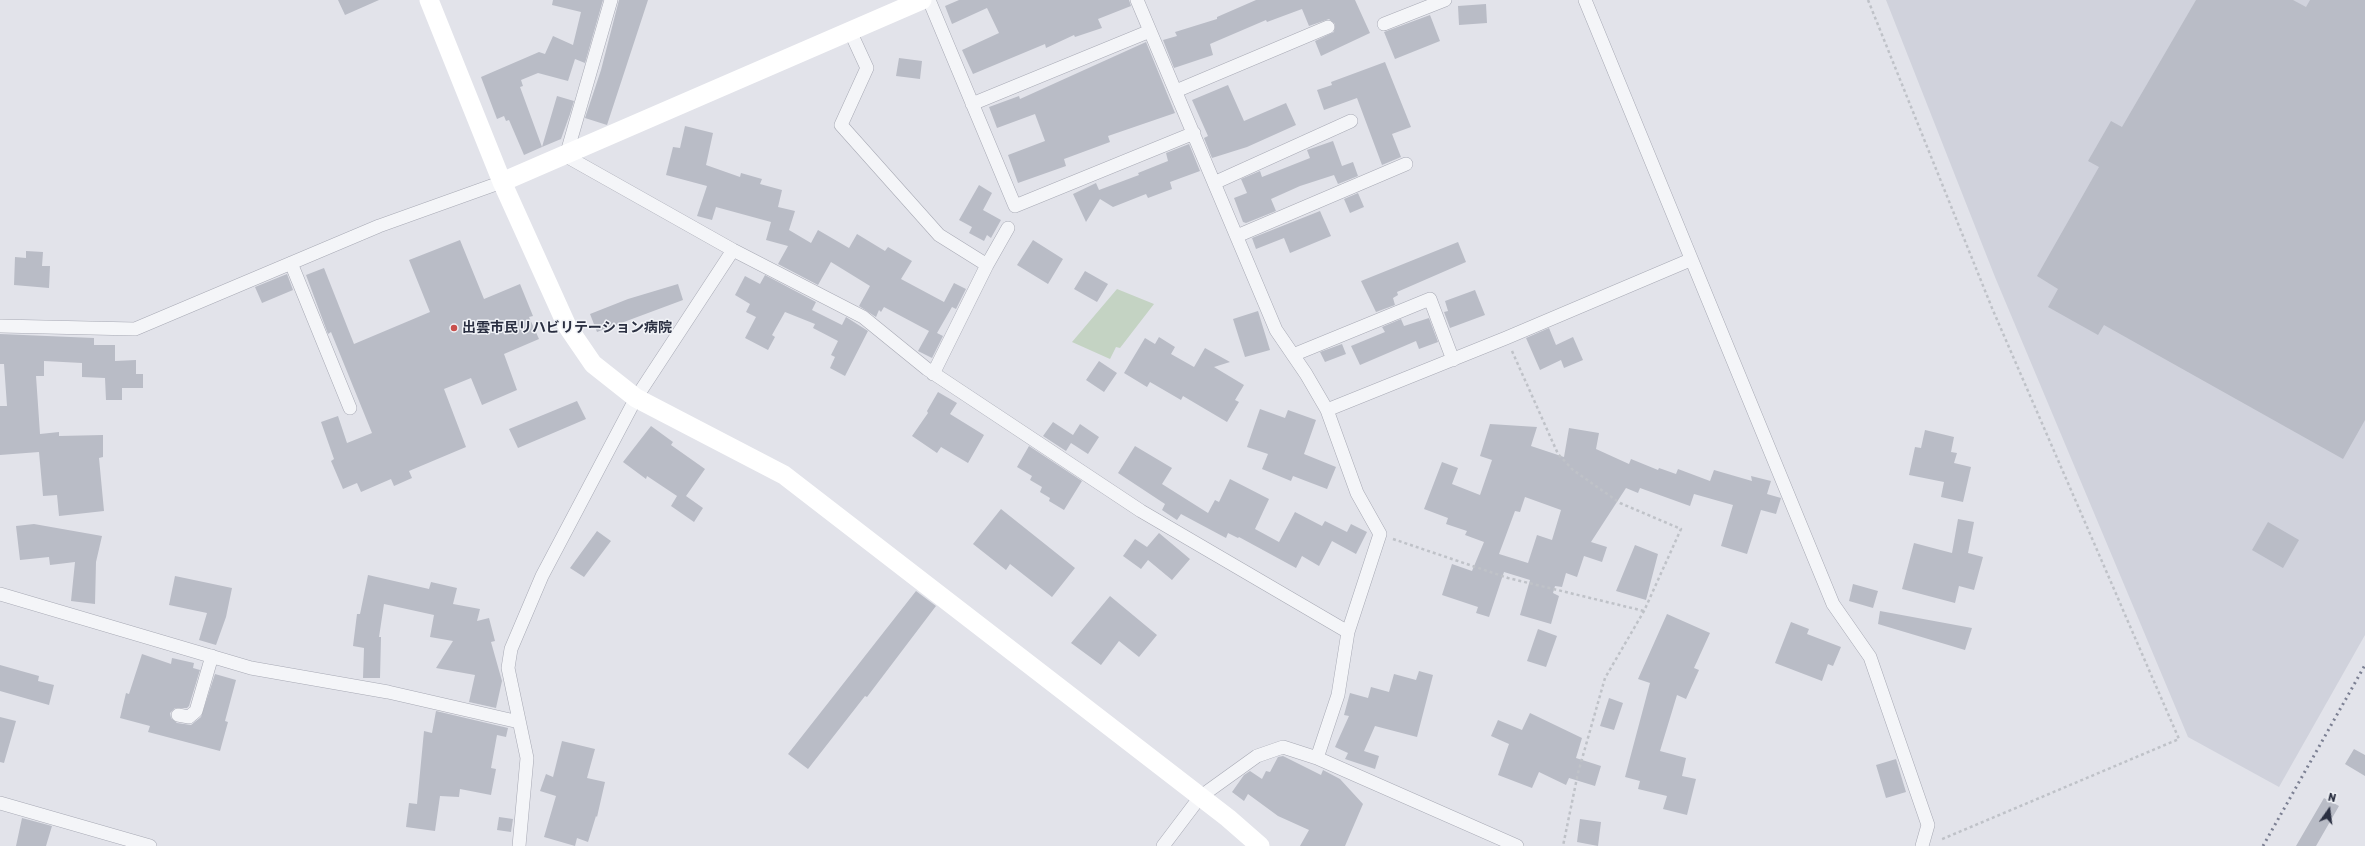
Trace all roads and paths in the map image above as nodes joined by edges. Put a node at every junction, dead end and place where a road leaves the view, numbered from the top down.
1 (430, 0) edge
2 (611, 0) edge
3 (922, 0) edge
4 (929, 0) edge
5 (1137, 0) edge
6 (1445, 0) edge
7 (1585, 0) edge
8 (1868, 0) edge
9 (1384, 24) dead end
10 (1328, 27) dead end
11 (1150, 31) junction
12 (850, 32) junction
13 (1176, 91) junction
14 (972, 104) junction
15 (1351, 121) dead end
16 (1194, 133) junction
17 (566, 156) junction
18 (1406, 164) dead end
19 (502, 182) junction
20 (1214, 183) junction
21 (1008, 228) dead end
22 (1237, 236) junction
23 (733, 250) junction
24 (1690, 260) junction
25 (292, 263) junction
26 (987, 265) junction
27 (0, 326) edge
28 (1506, 338) junction
29 (1294, 355) junction
30 (1453, 360) junction
31 (933, 374) junction
32 (636, 398) junction
33 (350, 408) dead end
34 (1327, 410) junction
35 (1380, 534) junction
36 (0, 594) edge
37 (1644, 611) junction
38 (1348, 632) junction
39 (212, 656) junction
40 (178, 715) dead end
41 (520, 722) junction
42 (1317, 758) junction
43 (1200, 798) junction
44 (0, 803) edge
45 (1928, 844) edge
46 (150, 846) edge
47 (519, 846) edge
48 (1162, 846) edge
49 (1260, 846) edge
50 (1517, 846) edge
51 (1563, 846) edge

1 - 19 street
2 - 17 street
3 - 12 street
4 - 14 street
5 - 11 street
6 - 9 street
7 - 24 street
8 - 45 path
10 - 13 street
11 - 13 street
11 - 14 street
12 - 17 street
12 - 26 street
13 - 16 street
14 - 16 street
15 - 20 street
16 - 20 street
17 - 19 street
17 - 23 street
18 - 22 street
19 - 25 street
19 - 32 street
20 - 22 street
21 - 26 street
22 - 29 street
23 - 31 street
23 - 32 street
24 - 28 street
24 - 45 street
25 - 27 street
25 - 33 street
26 - 31 street
28 - 30 street
28 - 37 path
29 - 30 street
29 - 34 street
30 - 34 street
31 - 38 street
32 - 41 street
32 - 43 street
34 - 35 street
35 - 37 path
35 - 38 street
36 - 39 street
37 - 51 path
38 - 42 street
39 - 40 street
39 - 41 street
41 - 47 street
42 - 43 street
42 - 50 street
43 - 48 street
43 - 49 street
44 - 46 street

